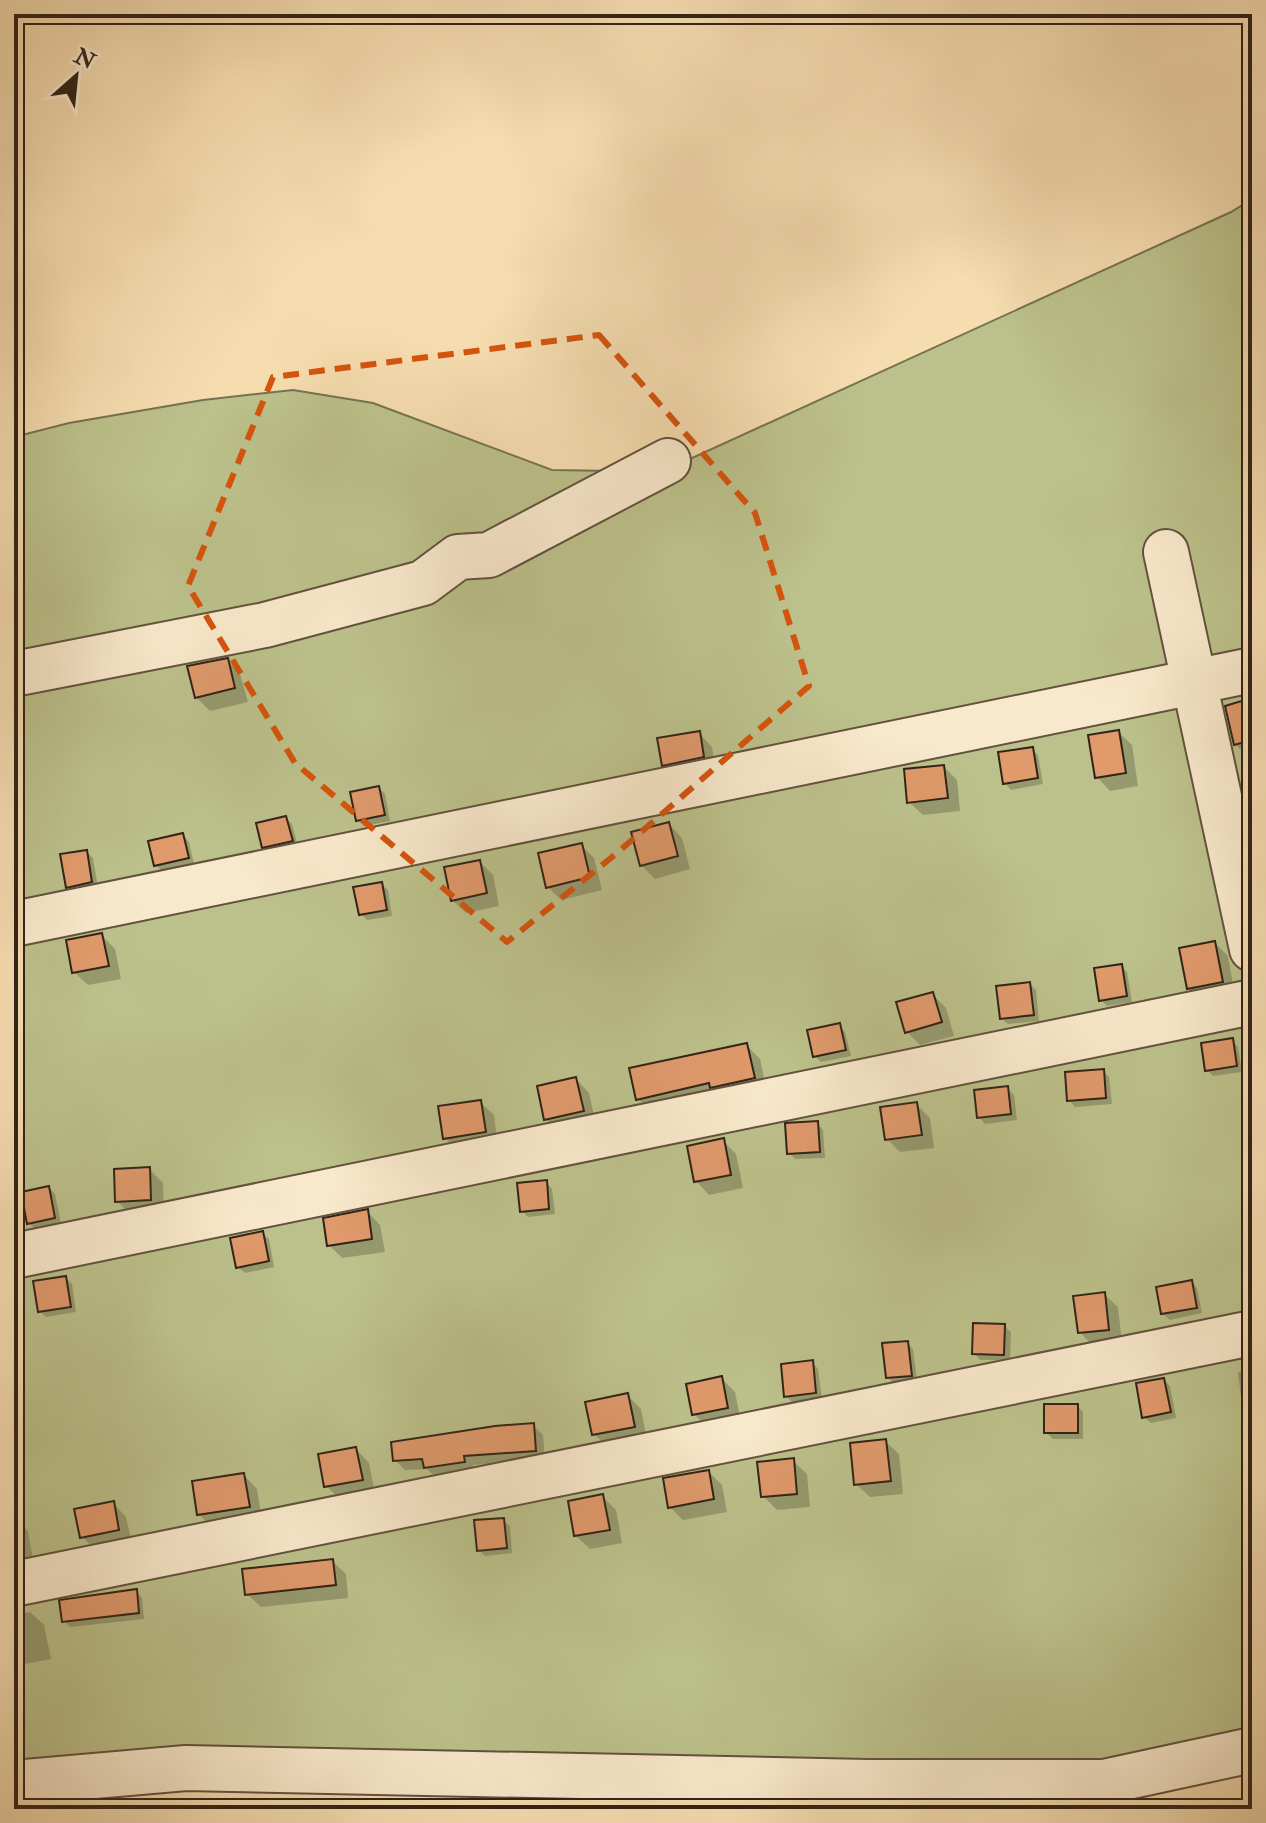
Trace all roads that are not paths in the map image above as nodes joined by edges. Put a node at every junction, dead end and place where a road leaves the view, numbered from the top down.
1 (668, 461) dead end
2 (1166, 552) dead end
3 (1252, 670) edge
4 (14, 674) edge
5 (1194, 682) junction
6 (14, 924) edge
7 (1252, 949) edge
8 (1252, 1002) edge
9 (14, 1256) edge
10 (1252, 1333) edge
11 (14, 1584) edge
12 (1252, 1750) edge
13 (14, 1783) edge

1 - 4 street
2 - 5 street
3 - 5 street
5 - 6 street
5 - 7 street
8 - 9 street
10 - 11 street
12 - 13 street

